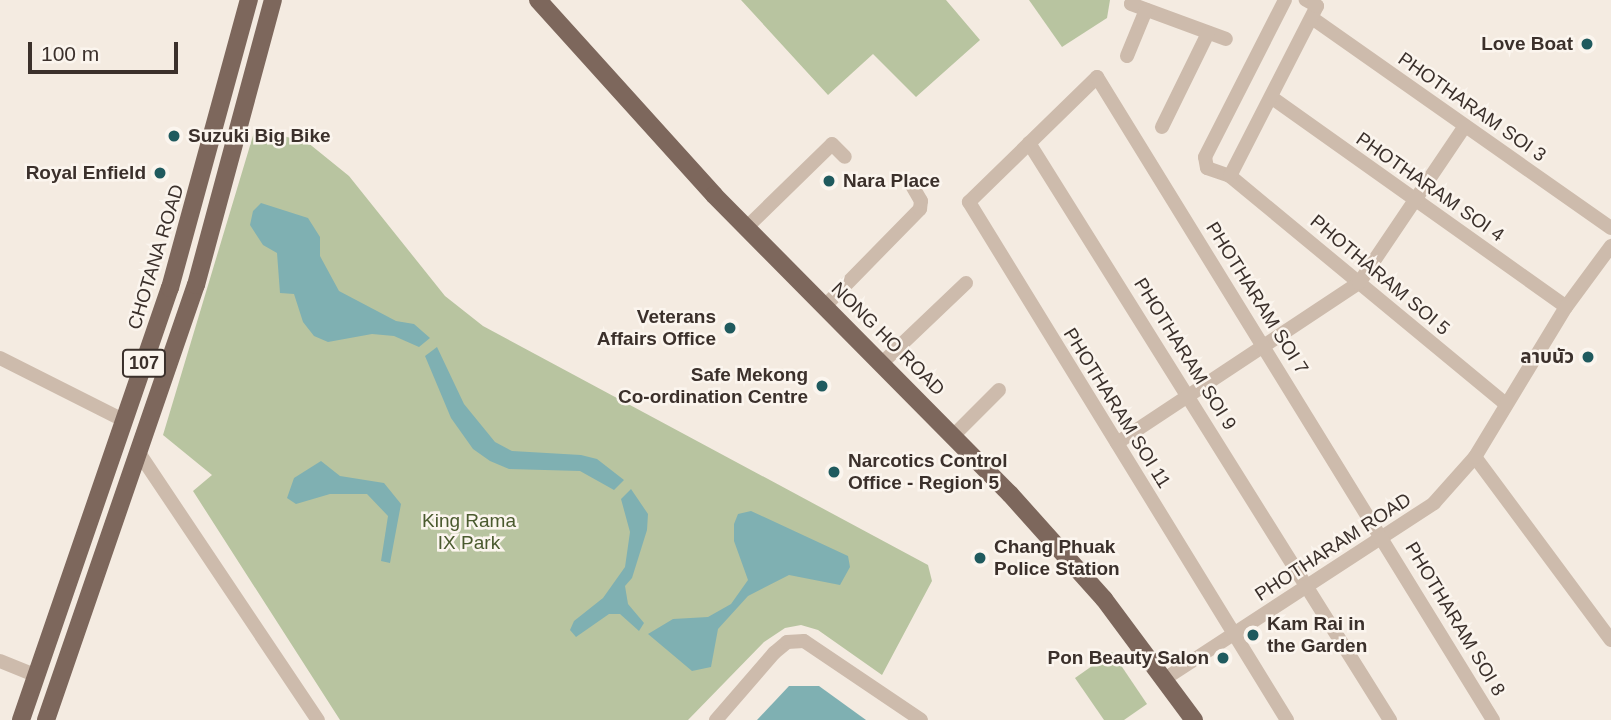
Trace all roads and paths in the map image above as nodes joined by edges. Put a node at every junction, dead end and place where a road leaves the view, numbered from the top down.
1 (249, 0) edge
2 (273, 0) edge
3 (538, 0) edge
4 (1133, 0) edge
5 (1285, 0) edge
6 (1306, 0) edge
7 (1146, 10) junction
8 (1312, 18) junction
9 (243, 30) junction
10 (1208, 33) junction
11 (264, 36) junction
12 (1226, 39) dead end
13 (1127, 56) dead end
14 (1271, 97) junction
15 (1465, 126) junction
16 (1162, 127) dead end
17 (1029, 144) junction
18 (845, 157) dead end
19 (1230, 176) junction
20 (910, 182) dead end
21 (1415, 200) junction
22 (746, 228) junction
23 (1611, 228) edge
24 (1611, 246) edge
25 (1359, 283) junction
26 (966, 284) dead end
27 (825, 306) junction
28 (1566, 307) junction
29 (1264, 346) junction
30 (0, 358) edge
31 (882, 363) junction
32 (999, 390) dead end
33 (1189, 395) junction
34 (1506, 404) junction
35 (125, 421) junction
36 (953, 436) junction
37 (1117, 443) junction
38 (141, 456) junction
39 (1475, 457) junction
40 (1384, 539) junction
41 (1309, 584) junction
42 (1233, 633) junction
43 (1611, 640) edge
44 (0, 661) edge
45 (37, 676) junction
46 (1166, 678) junction
47 (21, 720) edge
48 (46, 720) edge
49 (318, 720) edge
50 (716, 720) edge
51 (921, 720) edge
52 (1194, 720) edge
53 (1287, 720) edge
54 (1390, 720) edge
55 (1493, 720) edge

1 - 9 main road, CHOTANA ROAD / 107
2 - 11 main road, 107
3 - 22 main road, NONG HO ROAD
4 - 7 street
5 - 19 street, PHOTHARAM SOI 5
6 - 8 street
7 - 10 street
7 - 13 street
8 - 14 street
8 - 15 street, PHOTHARAM SOI 3
9 - 11 main road
9 - 35 main road, CHOTANA ROAD / 107
10 - 12 street
10 - 16 street
11 - 38 main road, 107
14 - 19 street
14 - 21 street, PHOTHARAM SOI 4
15 - 21 street
15 - 23 street, PHOTHARAM SOI 3
17 - 29 street, PHOTHARAM SOI 7
17 - 33 street, PHOTHARAM SOI 9
17 - 37 street, PHOTHARAM SOI 11
18 - 22 street
19 - 25 street, PHOTHARAM SOI 5
20 - 27 street
21 - 25 street
21 - 28 street, PHOTHARAM SOI 4
22 - 27 main road, NONG HO ROAD
24 - 28 street, PHOTHARAM ROAD
25 - 29 street
25 - 34 street, PHOTHARAM SOI 5
26 - 31 street
27 - 31 main road, NONG HO ROAD
28 - 34 street, PHOTHARAM ROAD
29 - 33 street
29 - 40 street, PHOTHARAM SOI 7
30 - 35 street
31 - 36 main road, NONG HO ROAD
32 - 36 street
33 - 37 street
33 - 41 street, PHOTHARAM SOI 9
34 - 39 street, PHOTHARAM ROAD
35 - 45 main road, CHOTANA ROAD / 107
36 - 46 main road, NONG HO ROAD
37 - 42 street, PHOTHARAM SOI 11
38 - 48 main road, 107
38 - 49 street
39 - 40 street, PHOTHARAM ROAD
39 - 43 street
40 - 41 street, PHOTHARAM ROAD
40 - 55 street, PHOTHARAM SOI 8
41 - 42 street, PHOTHARAM ROAD
41 - 54 street, PHOTHARAM SOI 9
42 - 46 street, PHOTHARAM ROAD
42 - 53 street, PHOTHARAM SOI 11
44 - 45 street
45 - 47 main road, CHOTANA ROAD / 107
46 - 52 main road, NONG HO ROAD
50 - 51 street

